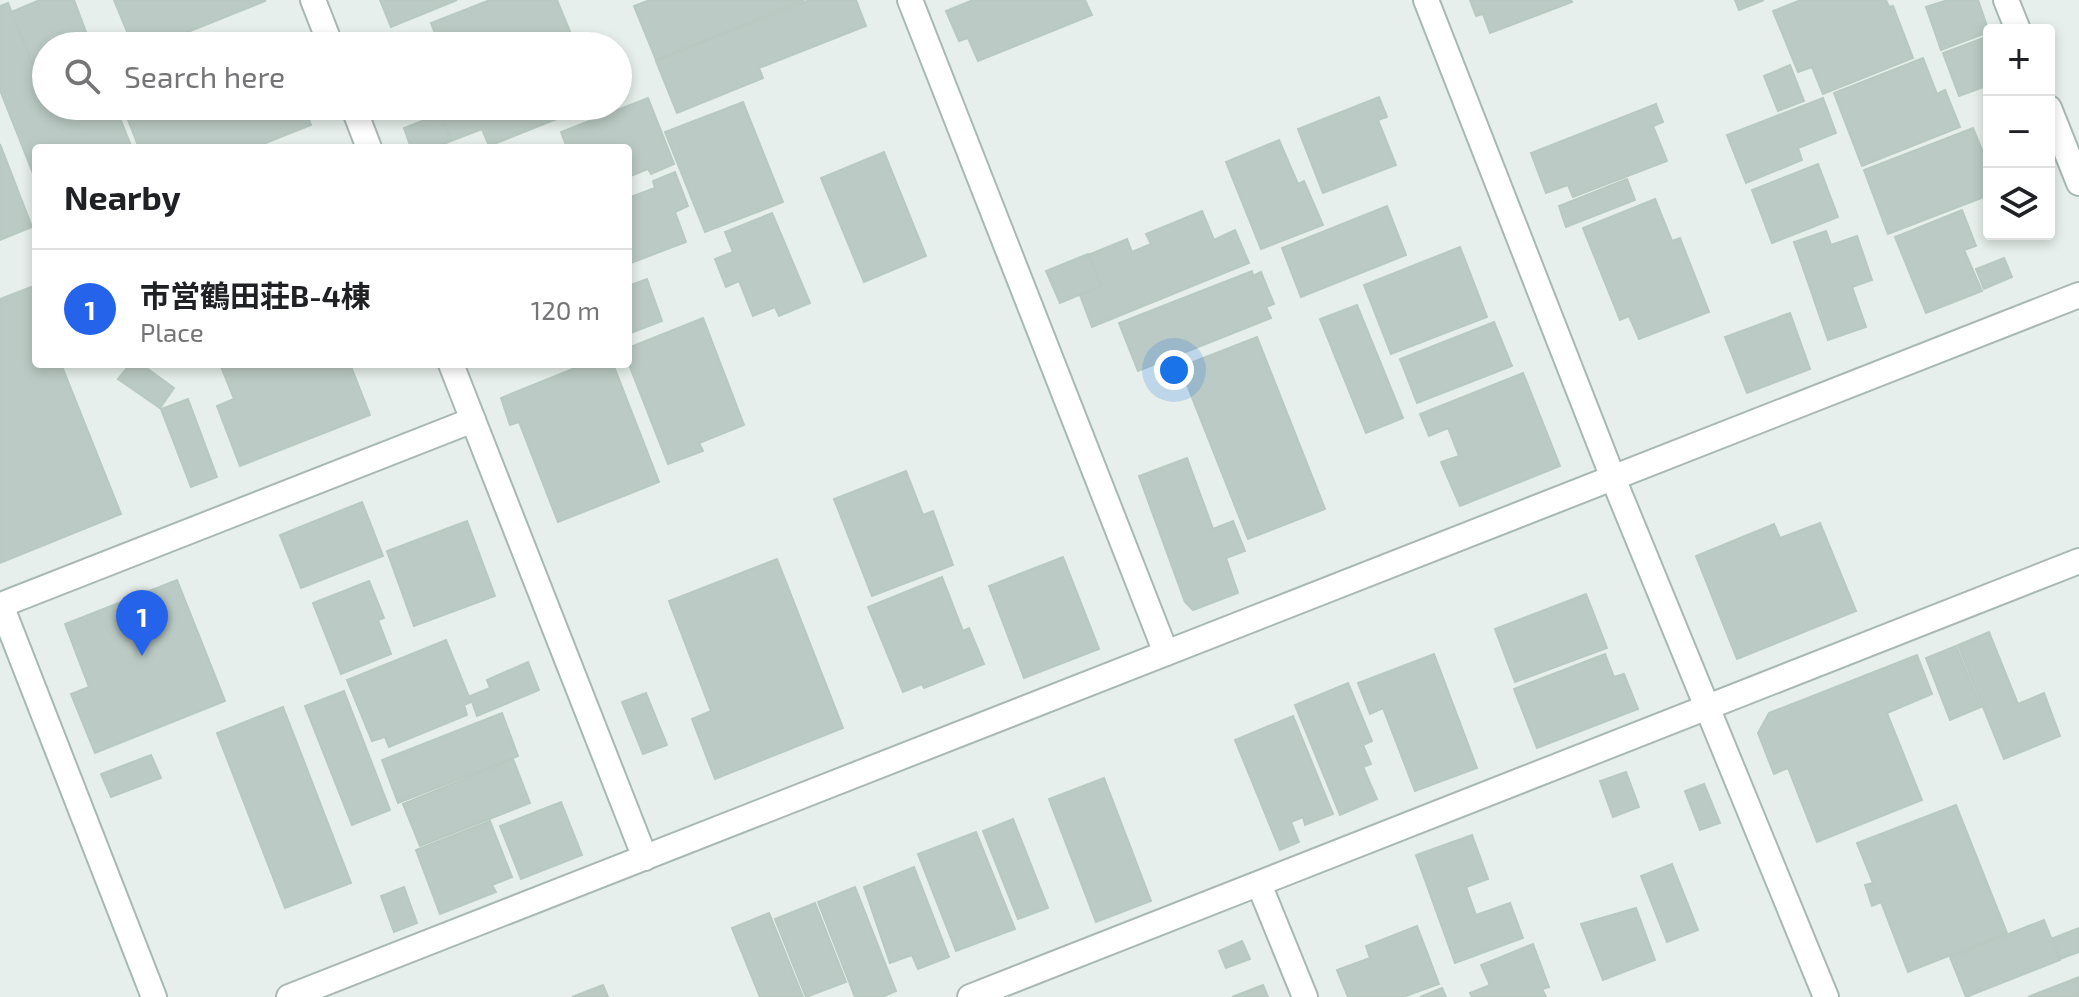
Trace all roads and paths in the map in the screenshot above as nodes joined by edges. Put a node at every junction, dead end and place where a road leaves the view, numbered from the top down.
1 (313, 0) edge
2 (910, 0) edge
3 (1426, 0) edge
4 (2006, 0) edge
5 (2016, 24) edge
6 (326, 32) edge
7 (358, 120) edge
8 (2055, 123) edge
9 (367, 144) edge
10 (2079, 183) edge
11 (2079, 295) edge
12 (453, 368) edge
13 (473, 420) junction
14 (1613, 478) junction
15 (2079, 561) edge
16 (1166, 653) junction
17 (1708, 707) junction
18 (645, 858) junction
19 (1259, 884) junction
20 (154, 997) edge
21 (289, 997) edge
22 (970, 997) edge
23 (1305, 997) edge
24 (1826, 997) edge

1 - 6 street
2 - 16 street
3 - 14 street
4 - 5 street
7 - 9 street
8 - 10 street
11 - 14 street
12 - 13 street
13 - 18 street
13 - 20 street
14 - 16 street
14 - 17 street
15 - 17 street
16 - 18 street
17 - 19 street
17 - 24 street
18 - 21 street
19 - 22 street
19 - 23 street

